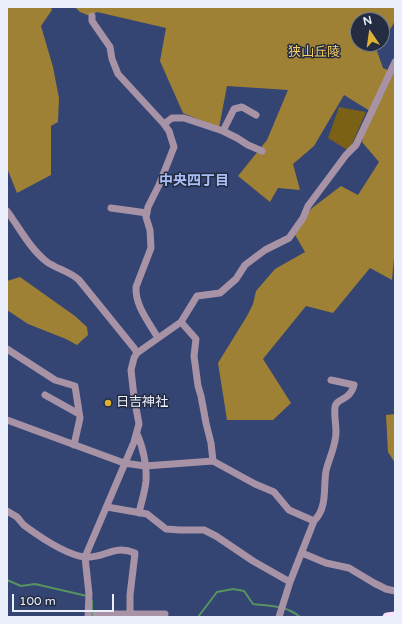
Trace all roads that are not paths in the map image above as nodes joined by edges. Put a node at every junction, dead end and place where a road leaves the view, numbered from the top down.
1 (92, 16) dead end
2 (395, 62) edge
3 (256, 115) dead end
4 (164, 124) junction
5 (223, 131) junction
6 (262, 151) dead end
7 (111, 208) dead end
8 (7, 211) edge
9 (147, 213) junction
10 (181, 322) junction
11 (158, 338) junction
12 (7, 349) edge
13 (137, 353) junction
14 (331, 380) dead end
15 (45, 395) dead end
16 (79, 414) junction
17 (7, 420) edge
18 (137, 434) junction
19 (74, 445) junction
20 (214, 462) junction
21 (124, 463) junction
22 (145, 466) junction
23 (107, 507) junction
24 (7, 510) edge
25 (139, 513) junction
26 (314, 521) junction
27 (302, 553) junction
28 (85, 557) junction
29 (290, 582) junction
30 (395, 591) edge
31 (281, 611) edge
32 (96, 614) dead end
33 (130, 614) junction
34 (165, 614) dead end
35 (395, 616) edge
36 (88, 617) edge
37 (387, 617) edge

1 - 4 street
2 - 10 street
3 - 5 street
4 - 5 street
4 - 9 street
5 - 6 street
7 - 9 street
8 - 13 street
9 - 11 street
10 - 11 street
10 - 20 street
11 - 13 street
12 - 16 street
13 - 18 street
14 - 26 street
15 - 16 street
16 - 19 street
17 - 19 street
18 - 21 street
18 - 22 street
19 - 21 street
20 - 22 street
20 - 26 street
21 - 22 street
21 - 23 street
22 - 25 street
23 - 25 street
23 - 28 street
24 - 28 street
25 - 29 street
26 - 27 street
27 - 29 street
27 - 30 street
28 - 33 street
28 - 36 street
29 - 31 street
32 - 33 street
33 - 34 street
35 - 37 main road

